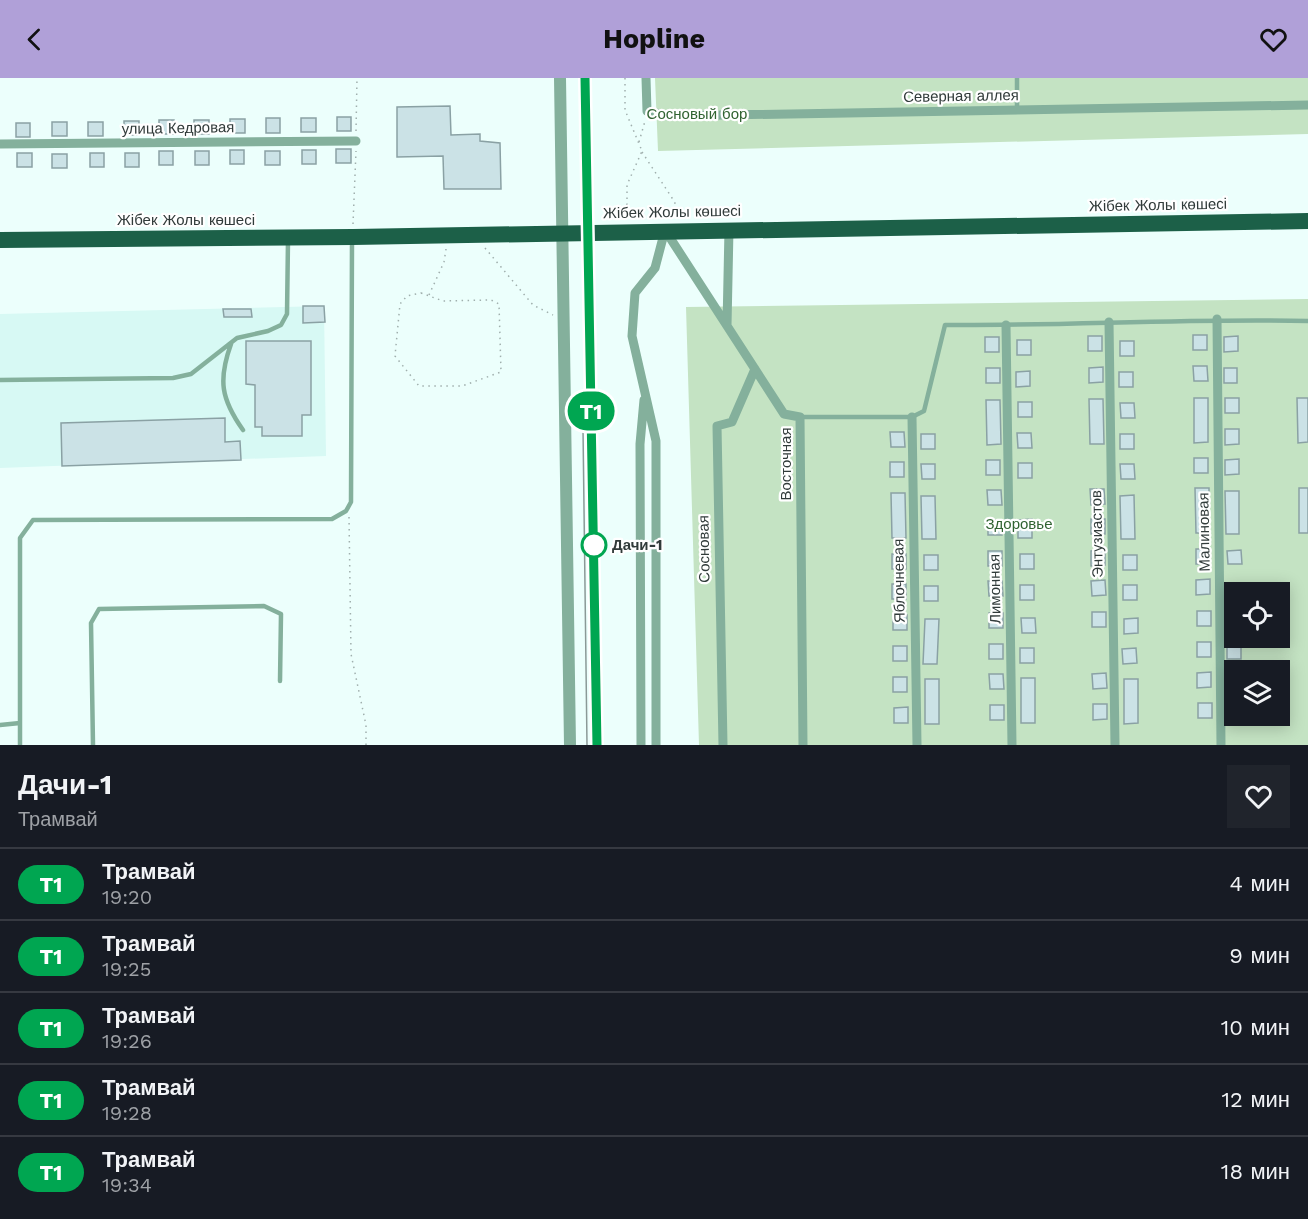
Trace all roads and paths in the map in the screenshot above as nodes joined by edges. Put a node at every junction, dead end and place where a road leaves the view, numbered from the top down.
1 (357, 78) edge
2 (560, 78) edge
3 (625, 78) edge
4 (646, 78) edge
5 (1017, 78) edge
6 (1308, 105) edge
7 (1017, 110) junction
8 (647, 111) junction
9 (356, 141) junction
10 (0, 144) edge
11 (642, 151) junction
12 (1308, 221) edge
13 (729, 229) junction
14 (674, 230) junction
15 (627, 231) junction
16 (561, 232) junction
17 (473, 234) junction
18 (448, 235) junction
19 (352, 237) junction
20 (288, 238) junction
21 (0, 240) edge
22 (429, 295) junction
23 (1217, 319) junction
24 (563, 320) junction
25 (1308, 321) edge
26 (1109, 322) junction
27 (1006, 325) junction
28 (727, 326) junction
29 (231, 341) junction
30 (755, 369) junction
31 (0, 380) edge
32 (645, 392) junction
33 (800, 417) junction
34 (912, 417) junction
35 (243, 430) dead end
36 (346, 512) junction
37 (280, 681) dead end
38 (20, 723) junction
39 (0, 725) edge
40 (20, 745) edge
41 (93, 745) edge
42 (366, 745) edge
43 (570, 745) edge
44 (641, 745) edge
45 (656, 745) edge
46 (723, 745) edge
47 (803, 745) edge
48 (916, 745) edge
49 (1012, 745) edge
50 (1115, 745) edge
51 (1221, 745) edge

1 - 9 path
2 - 16 street
3 - 11 path
4 - 8 street
5 - 7 lane
6 - 7 street, Северная аллея
7 - 8 street, Северная аллея
8 - 11 path
9 - 10 street, улица Кедровая
9 - 19 path
11 - 14 path
11 - 15 path
12 - 13 highway, Жібек Жолы көшесі
13 - 14 highway, Жібек Жолы көшесі
13 - 28 street
14 - 15 highway, Жібек Жолы көшесі
14 - 28 street, Восточная
14 - 32 street
15 - 16 highway, Жібек Жолы көшесі
16 - 17 highway, Жібек Жолы көшесі
16 - 24 street
17 - 18 highway, Жібек Жолы көшесі
17 - 24 path
18 - 19 highway, Жібек Жолы көшесі
18 - 22 path
19 - 20 highway, Жібек Жолы көшесі
19 - 36 lane
20 - 21 highway, Жібек Жолы көшесі
20 - 29 lane
22 - 22 path
23 - 25 lane
23 - 26 lane
23 - 51 street, Малиновая
24 - 43 street
26 - 27 lane
26 - 50 street, Энтузиастов
27 - 34 lane
27 - 49 street, Лимонная
28 - 30 street, Восточная
29 - 31 lane
29 - 35 lane
30 - 33 street, Восточная
30 - 46 street, Сосновая
32 - 44 street
32 - 45 street
33 - 34 lane
33 - 47 street, Восточная
34 - 48 street, Яблочневая
36 - 38 lane
36 - 42 path
37 - 41 lane
38 - 39 lane
38 - 40 lane

